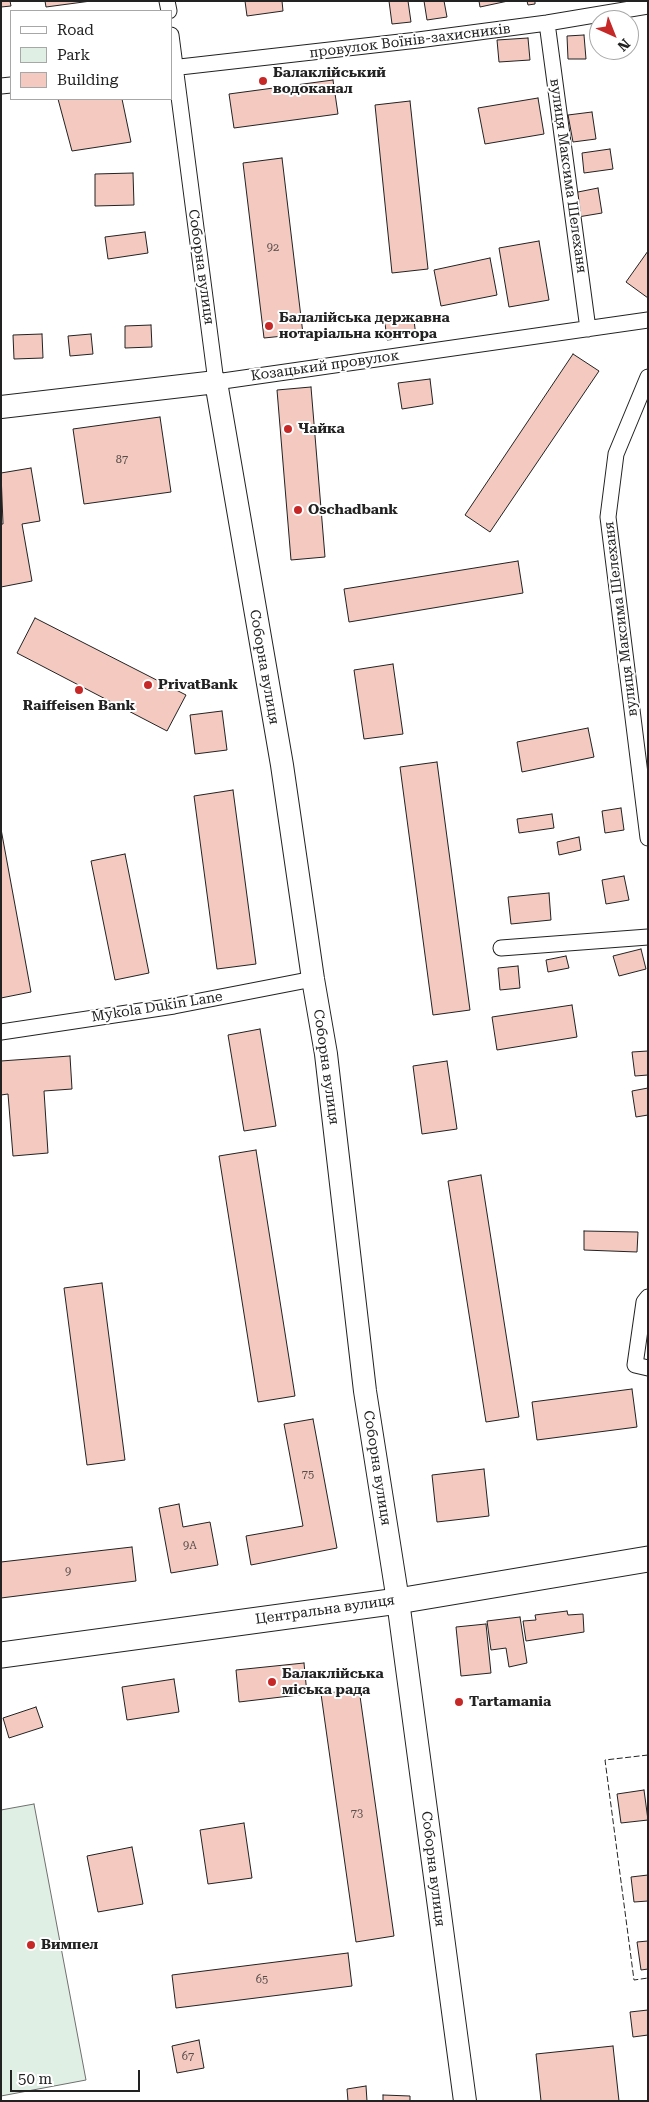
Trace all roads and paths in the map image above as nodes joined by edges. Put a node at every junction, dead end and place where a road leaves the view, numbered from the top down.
1 (648, 6) edge
2 (548, 23) junction
3 (172, 52) edge
4 (173, 68) edge
5 (648, 320) edge
6 (588, 329) junction
7 (648, 376) edge
8 (216, 382) junction
9 (1, 407) edge
10 (648, 838) edge
11 (648, 937) edge
12 (501, 948) dead end
13 (313, 979) junction
14 (1, 1032) edge
15 (648, 1297) edge
16 (648, 1368) edge
17 (648, 1559) edge
18 (398, 1601) junction
19 (1, 1655) edge
20 (465, 2101) edge

1 - 2 street, провулок Воїнів-захисників
2 - 4 street, провулок Воїнів-захисників
2 - 6 street, вулиця Максима Шелеханя
3 - 4 street, Соборна вулиця
4 - 8 street, Соборна вулиця
5 - 6 street, Козацький провулок
6 - 8 street, Козацький провулок
7 - 10 street, вулиця Максима Шелеханя
8 - 9 street, Козацький провулок
8 - 13 street, Соборна вулиця
11 - 12 street
13 - 14 street, Mykola Dukin Lane
13 - 18 street, Соборна вулиця
15 - 16 street
17 - 18 main road, Центральна вулиця
18 - 19 main road, Центральна вулиця
18 - 20 street, Соборна вулиця

